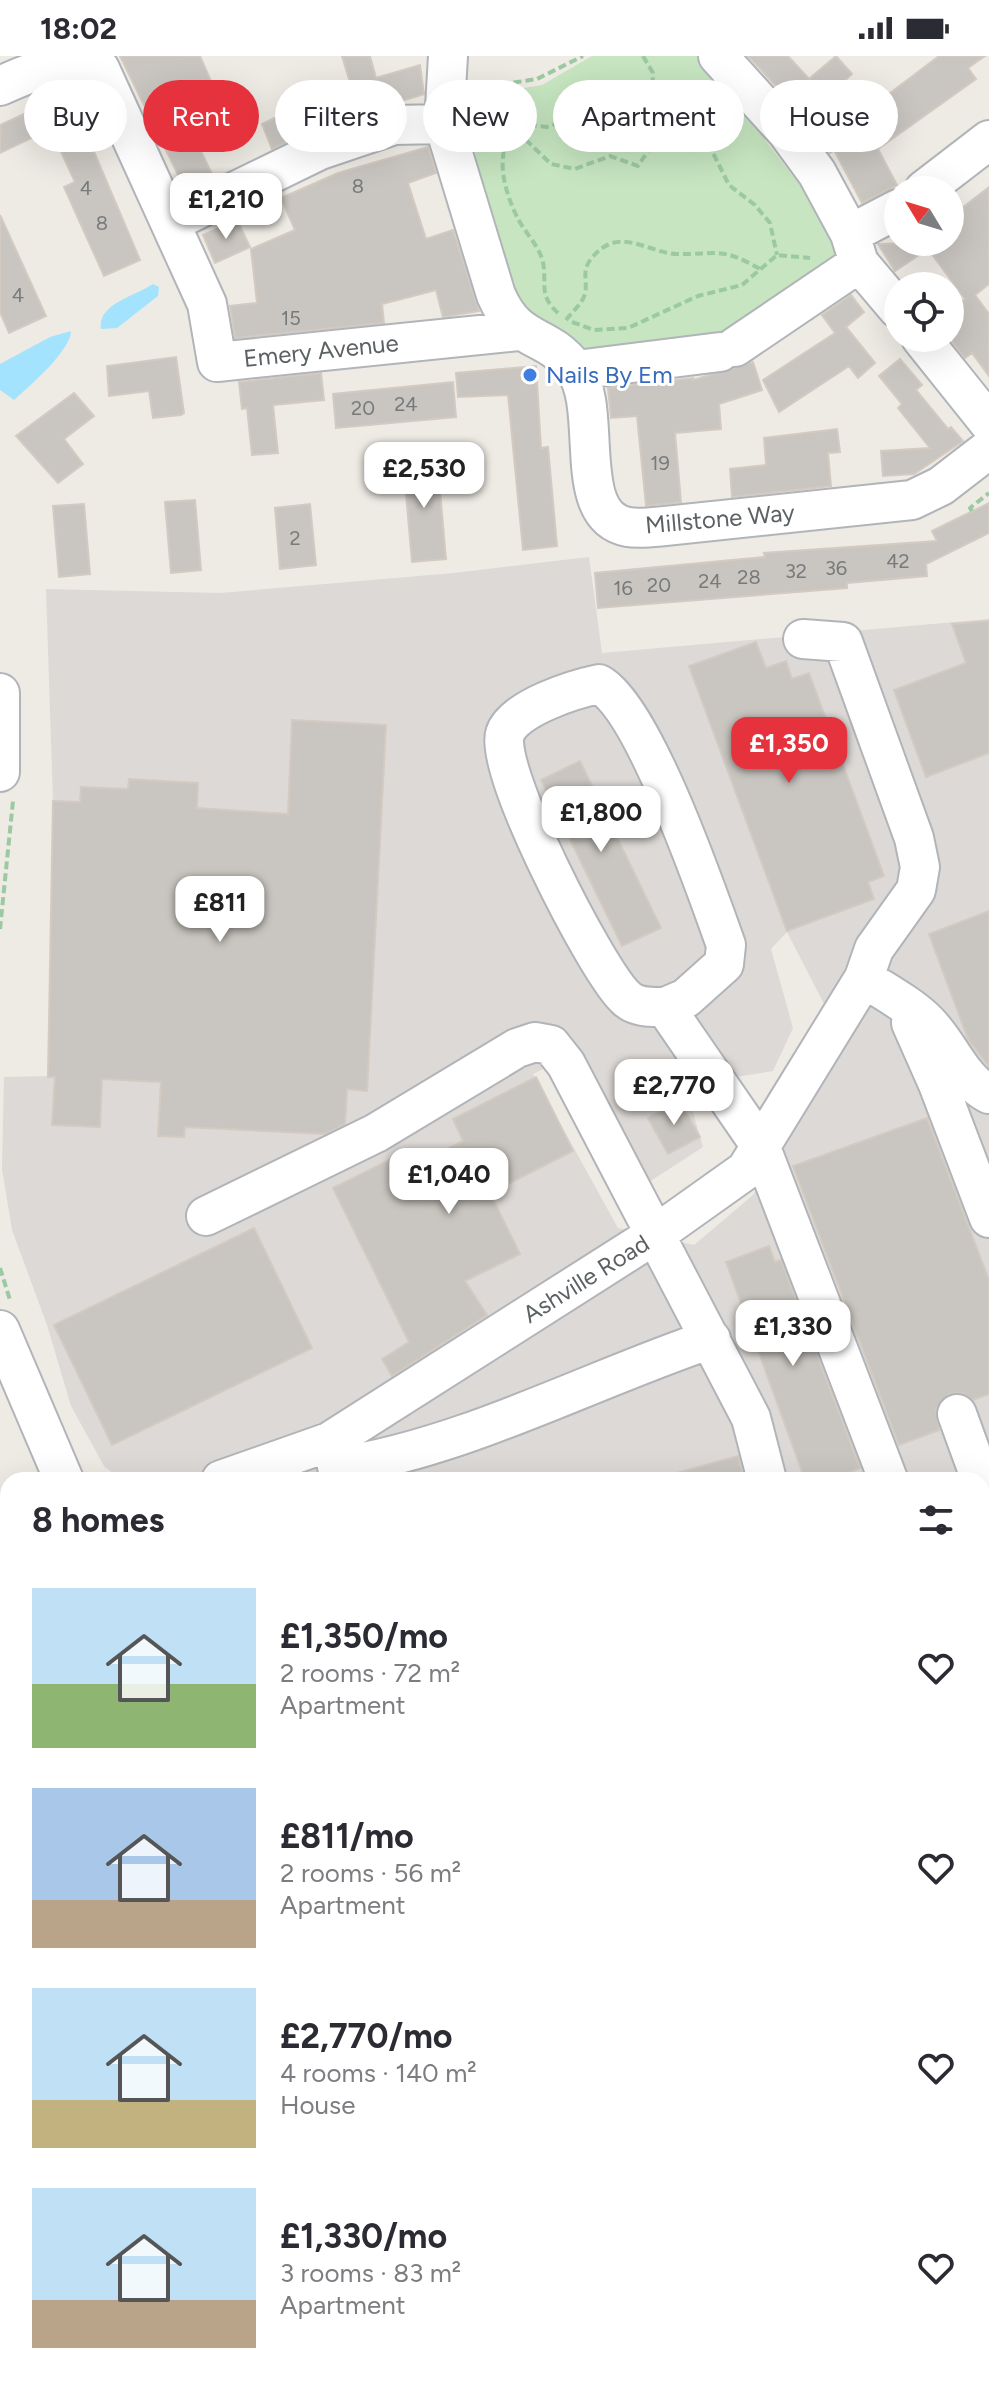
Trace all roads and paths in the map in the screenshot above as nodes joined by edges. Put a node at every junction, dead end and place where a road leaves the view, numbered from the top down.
1 (583, 56) edge
2 (643, 56) edge
3 (718, 56) edge
4 (86, 58) edge
5 (529, 80) edge
6 (653, 80) edge
7 (0, 86) edge
8 (423, 107) edge
9 (989, 140) edge
10 (537, 151) edge
11 (465, 152) edge
12 (505, 152) edge
13 (647, 152) edge
14 (712, 152) edge
15 (942, 176) edge
16 (172, 222) junction
17 (884, 222) edge
18 (855, 248) junction
19 (760, 269) junction
20 (884, 289) edge
21 (566, 320) junction
22 (518, 331) junction
23 (932, 352) edge
24 (576, 370) junction
25 (989, 423) edge
26 (985, 467) edge
27 (972, 511) dead end
28 (803, 639) dead end
29 (1, 701) edge
30 (7, 781) edge
31 (0, 929) edge
32 (864, 978) junction
33 (665, 1007) junction
34 (919, 1016) junction
35 (989, 1094) edge
36 (760, 1145) junction
37 (206, 1216) dead end
38 (989, 1218) edge
39 (656, 1234) junction
40 (0, 1330) edge
41 (711, 1339) junction
42 (957, 1414) dead end
43 (337, 1467) dead end
44 (61, 1472) edge
45 (244, 1472) edge
46 (765, 1472) edge
47 (885, 1472) edge
48 (979, 1472) edge

1 - 5 path
2 - 6 path
3 - 18 street
4 - 7 street
4 - 16 street, Emery Avenue
8 - 16 street
9 - 15 street
10 - 13 path
11 - 22 street
12 - 21 path
14 - 19 path
16 - 22 street, Emery Avenue
17 - 18 street
18 - 20 street
18 - 24 street
19 - 21 path
19 - 21 path
22 - 24 street
23 - 25 street
24 - 26 street, Millstone Way
26 - 27 path
28 - 32 street, Ashville Road
29 - 30 street
30 - 31 path
32 - 34 street
32 - 36 street, Ashville Road
33 - 33 street
33 - 36 street
34 - 35 street
34 - 38 street
36 - 39 street, Ashville Road
36 - 47 street
37 - 39 street
39 - 41 street
39 - 45 street, Ashville Road
40 - 44 street
41 - 43 street
41 - 46 street
42 - 48 street

